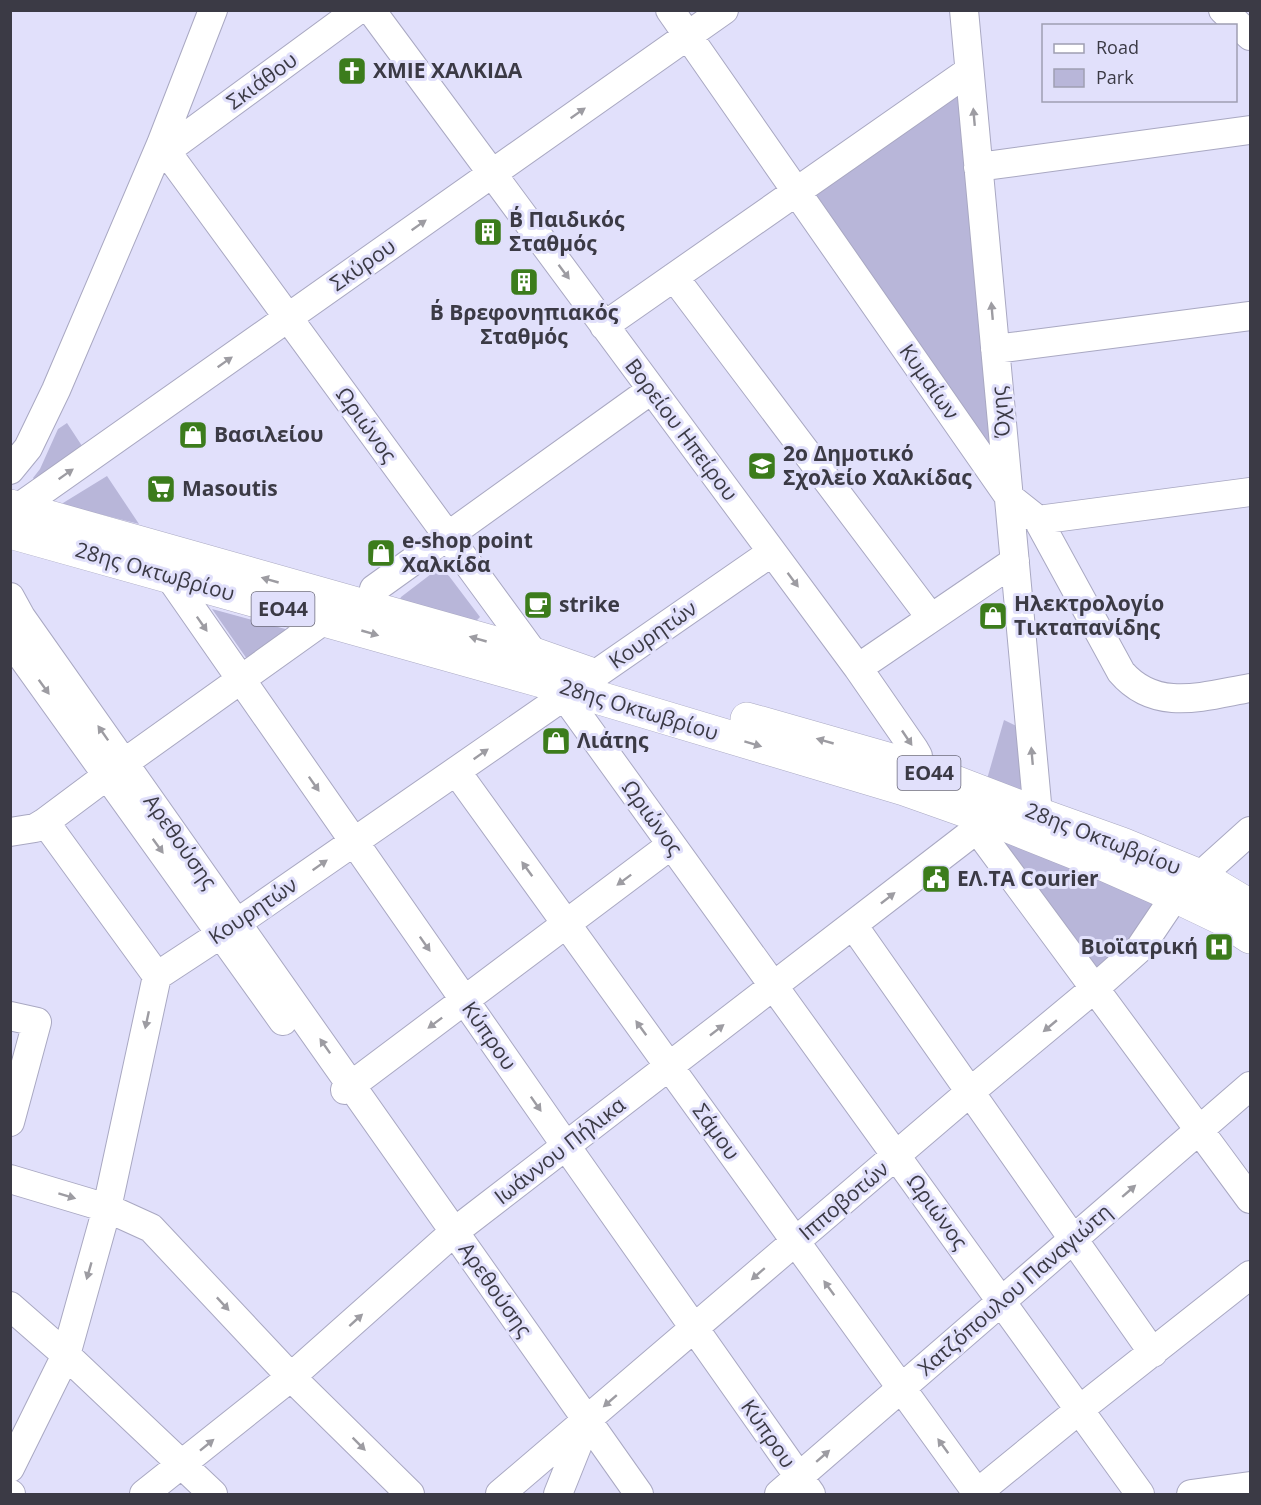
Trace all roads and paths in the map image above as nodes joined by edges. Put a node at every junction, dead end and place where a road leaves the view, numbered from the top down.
1 (213, 10) edge
2 (358, 10) edge
3 (371, 10) edge
4 (670, 10) edge
5 (724, 10) edge
6 (964, 10) edge
7 (688, 36) junction
8 (969, 71) junction
9 (1251, 130) edge
10 (164, 147) junction
11 (978, 167) junction
12 (491, 174) junction
13 (796, 192) junction
14 (674, 277) junction
15 (1251, 316) edge
16 (288, 317) junction
17 (604, 326) junction
18 (995, 349) junction
19 (651, 390) junction
20 (10, 470) edge
21 (1251, 492) edge
22 (1009, 497) junction
23 (12, 518) edge
24 (1038, 520) junction
25 (447, 536) junction
26 (772, 552) junction
27 (1015, 561) junction
28 (169, 576) junction
29 (10, 597) edge
30 (369, 608) junction
31 (931, 618) junction
32 (324, 620) junction
33 (10, 640) edge
34 (534, 654) junction
35 (858, 668) junction
36 (241, 679) junction
37 (572, 687) junction
38 (1251, 688) edge
39 (916, 767) junction
40 (115, 769) junction
41 (456, 771) junction
42 (1038, 814) junction
43 (45, 822) junction
44 (980, 823) junction
45 (1251, 831) edge
46 (10, 832) edge
47 (354, 842) junction
48 (671, 845) junction
49 (1188, 886) junction
50 (1251, 906) edge
51 (566, 924) junction
52 (854, 924) junction
53 (229, 928) junction
54 (1251, 937) edge
55 (157, 976) junction
56 (773, 986) junction
57 (1095, 988) junction
58 (465, 1000) junction
59 (24, 1019) edge
60 (669, 1067) junction
61 (1251, 1086) edge
62 (348, 1088) junction
63 (970, 1092) junction
64 (10, 1122) edge
65 (1199, 1130) junction
66 (566, 1146) junction
67 (896, 1156) junction
68 (10, 1179) edge
69 (1251, 1199) edge
70 (107, 1208) junction
71 (448, 1238) junction
72 (1074, 1239) junction
73 (795, 1242) junction
74 (1251, 1275) edge
75 (1002, 1302) junction
76 (10, 1306) edge
77 (694, 1329) junction
78 (1153, 1353) junction
79 (66, 1355) junction
80 (291, 1377) junction
81 (902, 1388) junction
82 (1079, 1410) junction
83 (587, 1420) junction
84 (181, 1465) junction
85 (10, 1468) edge
86 (1251, 1486) edge
87 (796, 1489) edge
88 (144, 1494) edge
89 (213, 1494) edge
90 (410, 1494) edge
91 (500, 1494) edge
92 (558, 1494) edge
93 (639, 1494) edge
94 (977, 1494) edge
95 (1140, 1494) edge
96 (1191, 1494) edge

1 - 10 street
2 - 10 street, Σκιάθου
3 - 12 street, Βορείου Ηπείρου
4 - 7 street, Κυμαίων
5 - 7 street, Σκύρου
6 - 8 street, Όχης
12 -> 7 street, Σκύρου
7 - 13 street, Κυμαίων
11 -> 8 street, Όχης
8 - 13 street
9 - 11 street
10 - 16 street, Ωριώνος
10 - 20 street
18 -> 11 street, Όχης
16 -> 12 street, Σκύρου
12 -> 17 street, Βορείου Ηπείρου
13 - 14 street
13 - 22 street, Κυμαίων
14 - 17 street
14 - 31 street
15 - 18 street
23 -> 16 street, Σκύρου
16 - 25 street, Ωριώνος
17 - 19 street, Βορείου Ηπείρου
18 - 22 street, Όχης
19 - 25 street
19 - 26 street, Βορείου Ηπείρου
21 - 24 street
22 - 24 street, Κυμαίων
22 - 27 street, Όχης
23 - 28 main road, 28ης Οκτωβρίου / ΕΟ44
30 -> 23 main road, 28ης Οκτωβρίου / ΕΟ44
24 - 38 street, Κυμαίων
25 - 30 street
25 - 34 street, Ωριώνος
26 -> 35 street, Βορείου Ηπείρου
26 - 37 street, Κουρητών
27 - 31 street
42 -> 27 street, Όχης
28 - 32 main road, 28ης Οκτωβρίου / ΕΟ44
28 -> 36 street, Κύπρου
40 -> 29 street, Αρεθούσης
34 -> 30 main road, 28ης Οκτωβρίου / ΕΟ44
31 - 35 street
32 - 36 street
32 -> 37 main road, 28ης Οκτωβρίου / ΕΟ44
33 -> 40 street, Αρεθούσης
34 - 37 main road, 28ης Οκτωβρίου / ΕΟ44
35 -> 39 street, Βορείου Ηπείρου
36 - 40 street
36 -> 47 street, Κύπρου
39 -> 37 main road, 28ης Οκτωβρίου / ΕΟ44
41 -> 37 street, Κουρητών
37 -> 44 main road, 28ης Οκτωβρίου / ΕΟ44
37 - 48 street, Ωριώνος
39 - 42 main road, 28ης Οκτωβρίου / ΕΟ44
40 - 43 street
40 - 53 street, Αρεθούσης
41 - 47 street, Κουρητών
51 -> 41 street, Σάμου
42 - 49 main road, 28ης Οκτωβρίου / ΕΟ44
43 - 46 street
43 - 55 street
44 - 49 main road, 28ης Οκτωβρίου / ΕΟ44
52 -> 44 street, Ιωάννου Πήλικα
44 - 57 street
45 - 49 street, Ιπποβοτών
53 -> 47 street, Κουρητών
47 -> 58 street, Κύπρου
48 -> 51 street
48 - 56 street, Ωριώνος
49 - 50 main road, 28ης Οκτωβρίου / ΕΟ44
49 - 54 main road, 28ης Οκτωβρίου / ΕΟ44
49 - 57 street, Ιπποβοτών
51 - 58 street
60 -> 51 street, Σάμου
52 - 56 street, Ιωάννου Πήλικα
52 - 63 street
53 - 55 street, Κουρητών
62 -> 53 street, Αρεθούσης
55 -> 70 street
60 -> 56 street, Ιωάννου Πήλικα
56 - 67 street, Ωριώνος
57 -> 63 street, Ιπποβοτών
57 - 65 street
58 -> 62 street
58 -> 66 street, Κύπρου
59 - 64 street
60 - 66 street, Ιωάννου Πήλικα
60 - 73 street, Σάμου
61 - 65 street, Χατζόπουλου Παναγιώτη
62 - 71 street, Αρεθούσης
63 - 67 street, Ιπποβοτών
63 - 72 street
65 - 69 street
72 -> 65 street, Χατζόπουλου Παναγιώτη
66 - 71 street, Ιωάννου Πήλικα
66 - 77 street, Κύπρου
67 - 73 street, Ιπποβοτών
67 - 75 street, Ωριώνος
68 -> 70 street
70 -> 79 street
70 -> 80 street
80 -> 71 street, Ιωάννου Πήλικα
71 - 83 street, Αρεθούσης
72 - 75 street, Χατζόπουλου Παναγιώτη
72 - 78 street
73 -> 77 street, Ιπποβοτών
81 -> 73 street, Σάμου
74 - 78 street
75 - 81 street, Χατζόπουλου Παναγιώτη
75 - 82 street, Ωριώνος
76 - 79 street
77 -> 83 street, Ιπποβοτών
77 - 87 street, Κύπρου
78 - 82 street
79 - 84 street
79 - 85 street
84 -> 80 street, Ιωάννου Πήλικα
80 -> 90 street
87 -> 81 street, Χατζόπουλου Παναγιώτη
94 -> 81 street, Σάμου
82 - 94 street
82 - 95 street, Ωριώνος
83 - 91 street, Ιπποβοτών
83 - 92 street
83 - 93 street, Αρεθούσης
84 - 88 street, Ιωάννου Πήλικα
84 - 89 street
86 - 96 street

